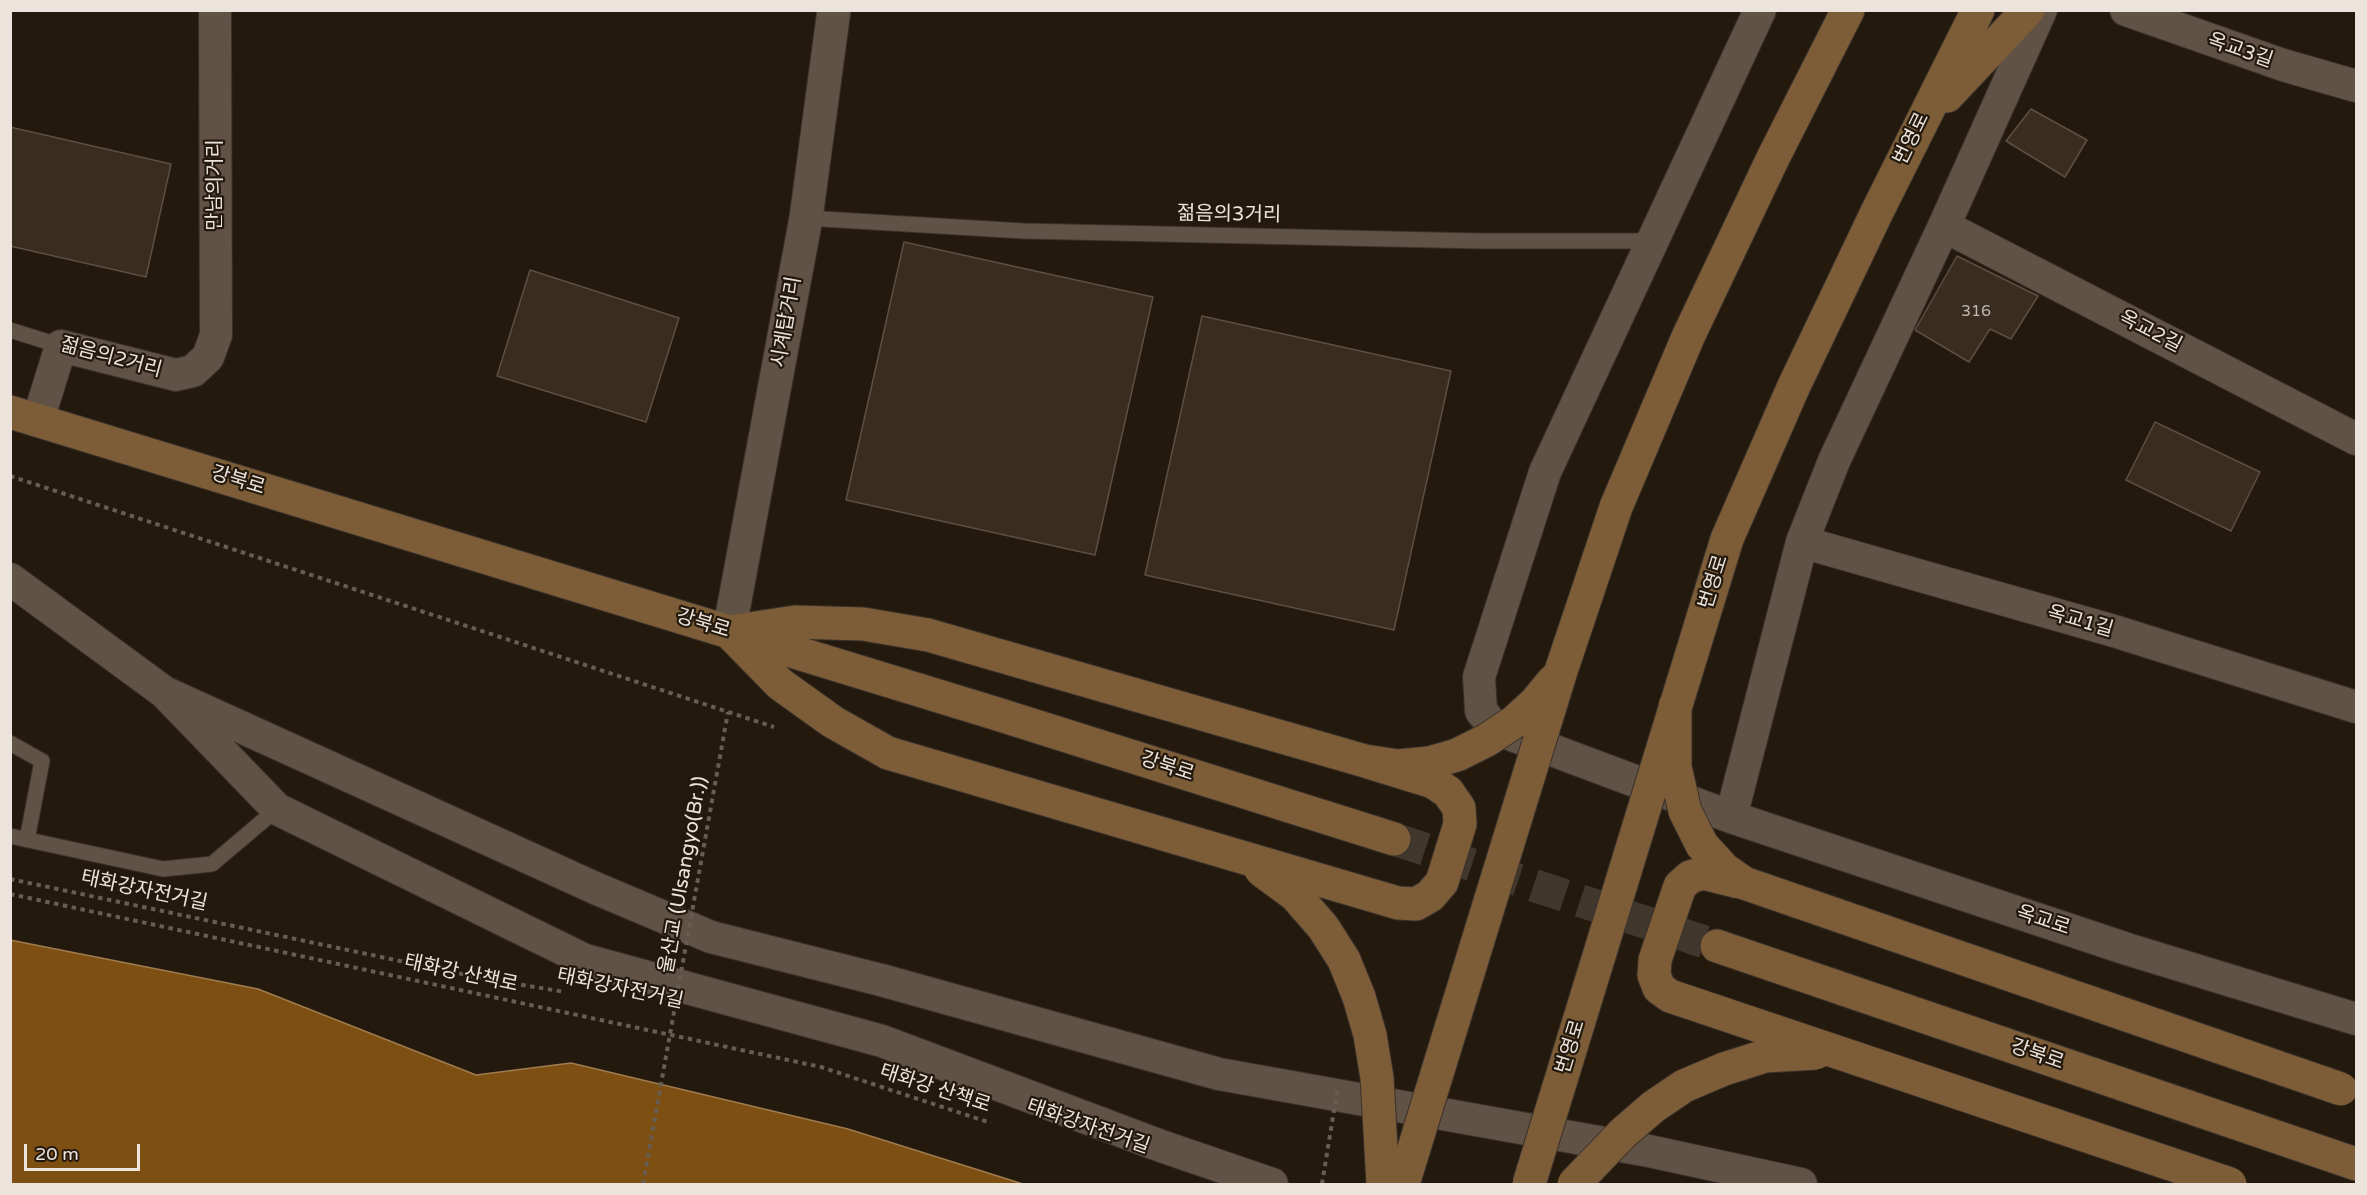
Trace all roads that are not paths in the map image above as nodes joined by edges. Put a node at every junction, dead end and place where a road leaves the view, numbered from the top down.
1 (215, 10) edge
2 (834, 10) edge
3 (1760, 10) edge
4 (1848, 10) edge
5 (1978, 10) edge
6 (2028, 10) edge
7 (2042, 10) edge
8 (2126, 10) edge
9 (2356, 86) edge
10 (1916, 131) junction
11 (806, 218) junction
12 (1944, 226) junction
13 (1652, 241) junction
14 (10, 330) edge
15 (61, 346) junction
16 (208, 357) joint
17 (24, 416) edge
18 (2356, 439) edge
19 (1802, 542) junction
20 (10, 579) edge
21 (729, 632) junction
22 (1561, 671) junction
23 (164, 692) junction
24 (1675, 706) junction
25 (2356, 707) edge
26 (10, 743) edge
27 (1365, 761) junction
28 (277, 809) junction
29 (1731, 817) junction
30 (10, 836) edge
31 (1395, 839) tunnel mouth
32 (27, 840) junction
33 (1239, 856) junction
34 (1744, 883) junction
35 (1717, 946) tunnel mouth
36 (2356, 1019) edge
37 (1845, 1056) junction
38 (2349, 1093) edge
39 (1649, 1151) junction
40 (2356, 1164) edge
41 (1272, 1185) edge
42 (1383, 1185) edge
43 (1403, 1185) edge
44 (1529, 1185) edge
45 (1574, 1185) edge
46 (1701, 1185) edge
47 (1768, 1185) edge
48 (1801, 1185) edge
49 (2230, 1185) edge

1 - 16 street, 만남의거리
2 - 11 street, 시계탑거리
3 - 13 street, 옥교로
4 - 22 main road, bridge
5 - 10 main road, 번영로
6 - 10 main road
7 - 12 street
8 - 9 street, 옥교3길
10 - 24 main road, 번영로, bridge
11 - 13 lane, 젊음의3거리
11 - 21 street, 시계탑거리
12 - 18 street, 옥교2길
12 - 19 street
13 - 29 street, 옥교로
14 - 15 lane, 젊음의2거리
15 - 16 street, 젊음의2거리
15 - 17 street
17 - 21 main road, 강북로
19 - 25 street, 옥교1길
19 - 29 street
20 - 23 street
21 - 27 main road, bridge
21 - 31 main road, 강북로
21 - 33 main road, bridge
22 - 27 main road, bridge
22 - 43 main road, bridge
23 - 28 street
23 - 39 street
24 - 34 main road, bridge
24 - 44 main road, 번영로, bridge
26 - 32 lane
27 - 33 main road, bridge
28 - 32 lane
28 - 41 street
29 - 36 street, 옥교로
30 - 32 lane
33 - 42 main road, bridge
34 - 37 main road, bridge
34 - 38 main road, bridge
35 - 40 main road, 강북로
37 - 45 main road, bridge
37 - 49 main road, bridge
39 - 46 street
39 - 47 street
39 - 48 street

